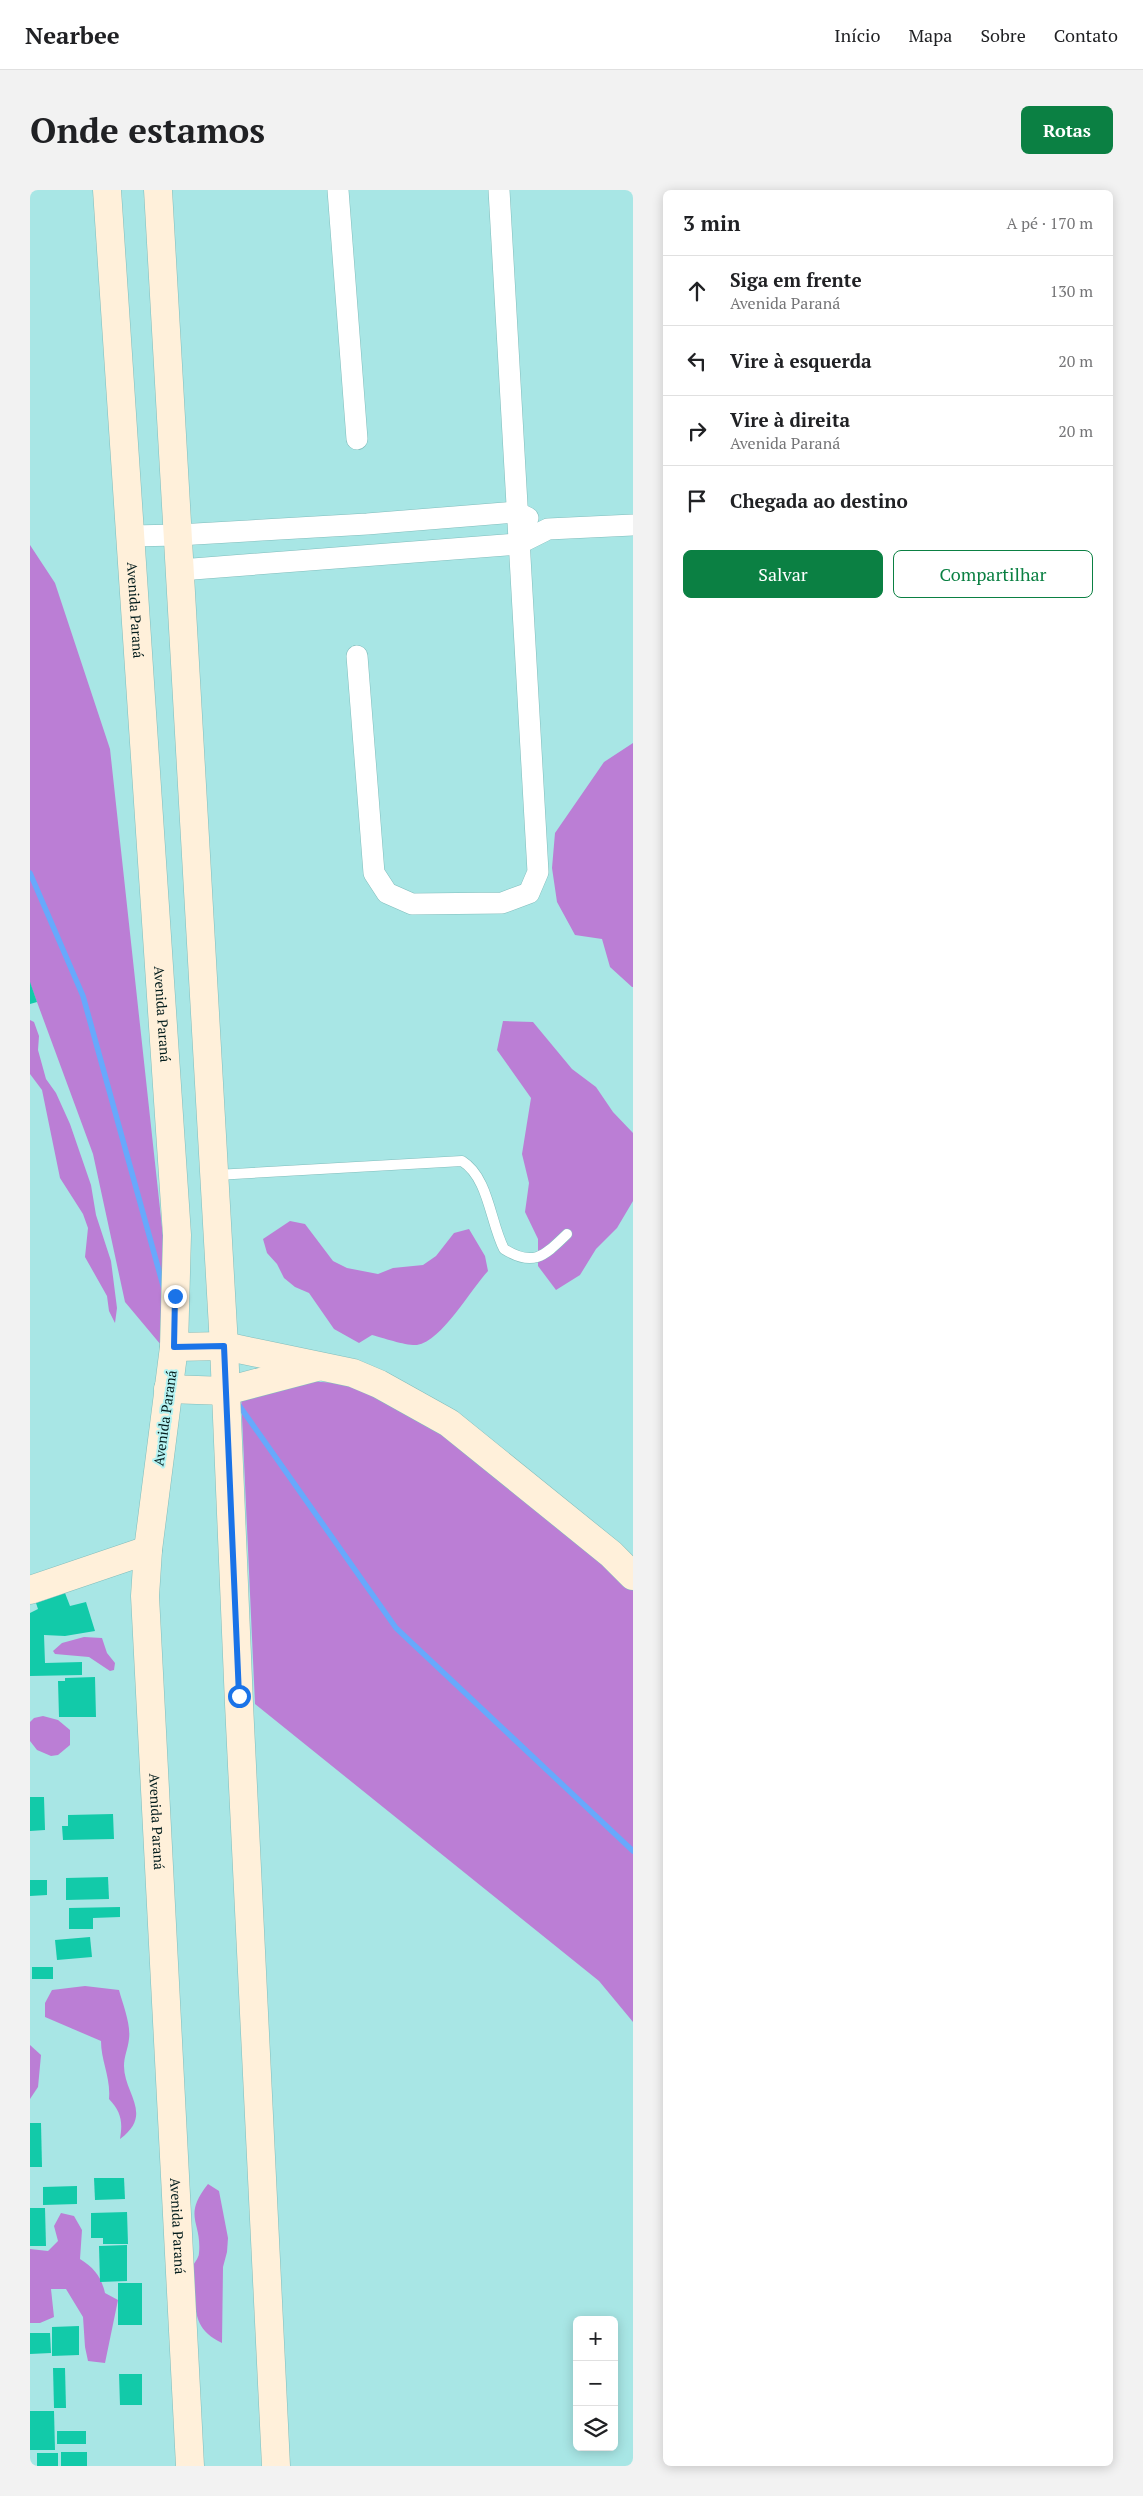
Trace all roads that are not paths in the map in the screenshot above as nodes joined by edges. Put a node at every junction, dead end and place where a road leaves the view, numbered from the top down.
1 (107, 190) edge
2 (158, 190) edge
3 (338, 190) edge
4 (499, 190) edge
5 (357, 439) dead end
6 (516, 512) junction
7 (414, 520) junction
8 (633, 525) edge
9 (315, 526) junction
10 (548, 529) junction
11 (178, 535) junction
12 (131, 536) junction
13 (518, 544) junction
14 (416, 552) junction
15 (317, 560) junction
16 (180, 570) junction
17 (357, 656) dead end
18 (215, 1176) junction
19 (567, 1234) dead end
20 (174, 1338) junction
21 (224, 1346) junction
22 (323, 1365) junction
23 (168, 1389) junction
24 (226, 1391) junction
25 (148, 1550) junction
26 (633, 1576) edge
27 (30, 1590) edge
28 (190, 2466) edge
29 (276, 2466) edge

1 - 12 main road, Avenida Paraná
2 - 11 main road
3 - 5 street
4 - 6 street
6 - 7 street
6 - 10 street
6 - 13 street
7 - 9 street
7 - 14 street
8 - 10 street
9 - 11 street
9 - 15 street
10 - 13 street
11 - 12 street
11 - 16 main road
12 - 20 main road, Avenida Paraná
13 - 14 street
13 - 17 street
14 - 15 street
15 - 16 street
16 - 18 main road
18 - 19 lane
18 - 21 main road
20 - 21 main road
20 - 23 main road, Avenida Paraná
21 - 22 main road
21 - 24 main road
22 - 24 main road
22 - 26 main road
23 - 24 main road
23 - 25 main road, Avenida Paraná
24 - 29 main road
25 - 27 main road
25 - 28 main road, Avenida Paraná

